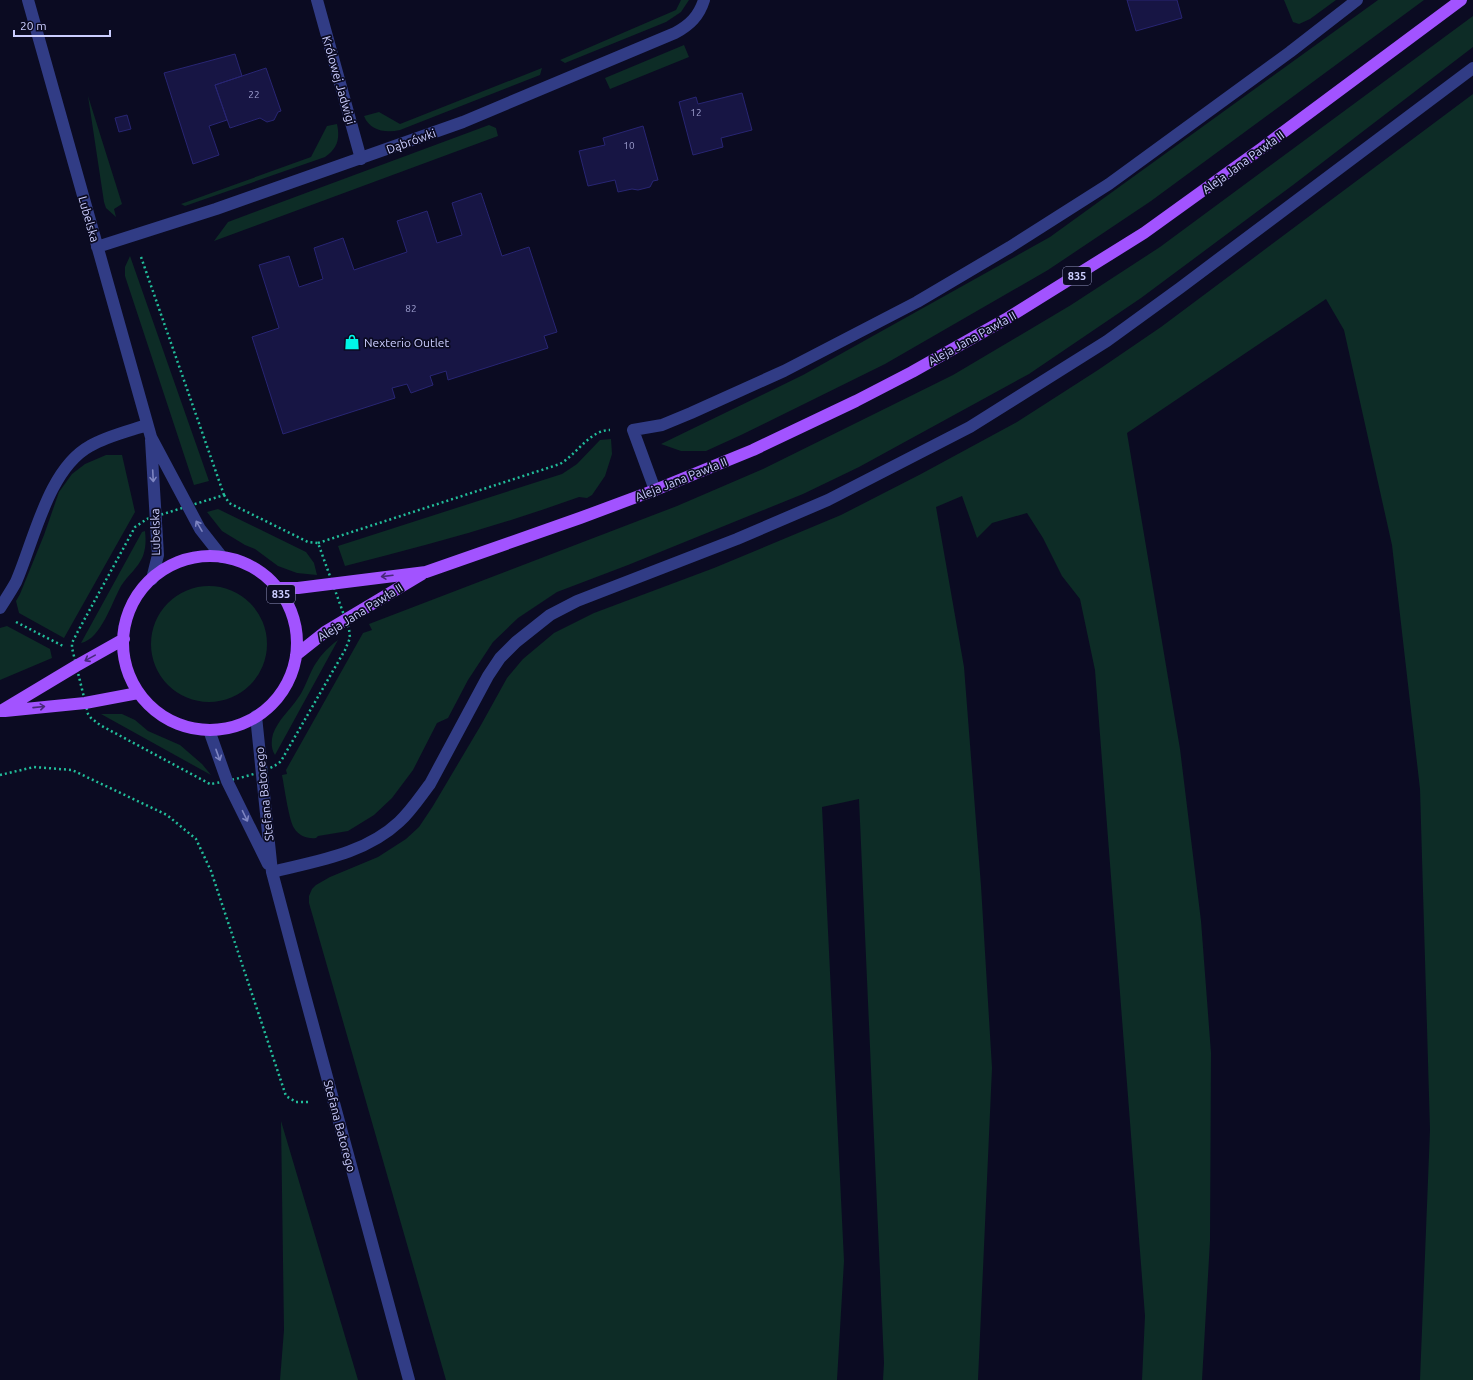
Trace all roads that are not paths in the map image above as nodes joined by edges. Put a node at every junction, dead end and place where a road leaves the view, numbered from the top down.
1 (28, 0) edge
2 (317, 0) edge
3 (704, 0) edge
4 (1357, 0) edge
5 (1461, 0) edge
6 (1473, 68) edge
7 (361, 159) junction
8 (97, 247) junction
9 (147, 425) junction
10 (151, 437) junction
11 (655, 490) junction
12 (222, 557) junction
13 (426, 572) junction
14 (152, 579) junction
15 (277, 588) junction
16 (0, 608) edge
17 (124, 639) junction
18 (296, 655) junction
19 (138, 692) junction
20 (0, 711) edge
21 (256, 716) junction
22 (209, 730) junction
23 (272, 872) junction
24 (409, 1380) edge

1 - 8 street, Lubelska
2 - 7 street, Królowej Jadwigi
3 - 7 street, Dąbrówki
4 - 11 street
5 - 11 main road, Aleja Jana Pawła II / 835
6 - 23 street
7 - 8 street, Dąbrówki
8 - 9 street, Lubelska
9 - 10 street, Lubelska
9 - 16 street
12 -> 10 street, Lubelska
10 -> 14 street, Lubelska
11 - 13 main road, Aleja Jana Pawła II / 835
12 - 14 main road, 835
12 - 15 main road, 835
13 -> 15 main road, Aleja Jana Pawła II / 835
13 - 18 main road, Aleja Jana Pawła II / 835
14 - 17 main road, 835
15 - 18 main road, 835
17 - 19 main road, 835
17 -> 20 main road
18 - 21 main road, 835
20 -> 19 main road
19 - 22 main road, 835
21 - 22 main road, 835
21 - 23 street, Stefana Batorego
22 -> 23 street, Stefana Batorego
23 - 24 street, Stefana Batorego

